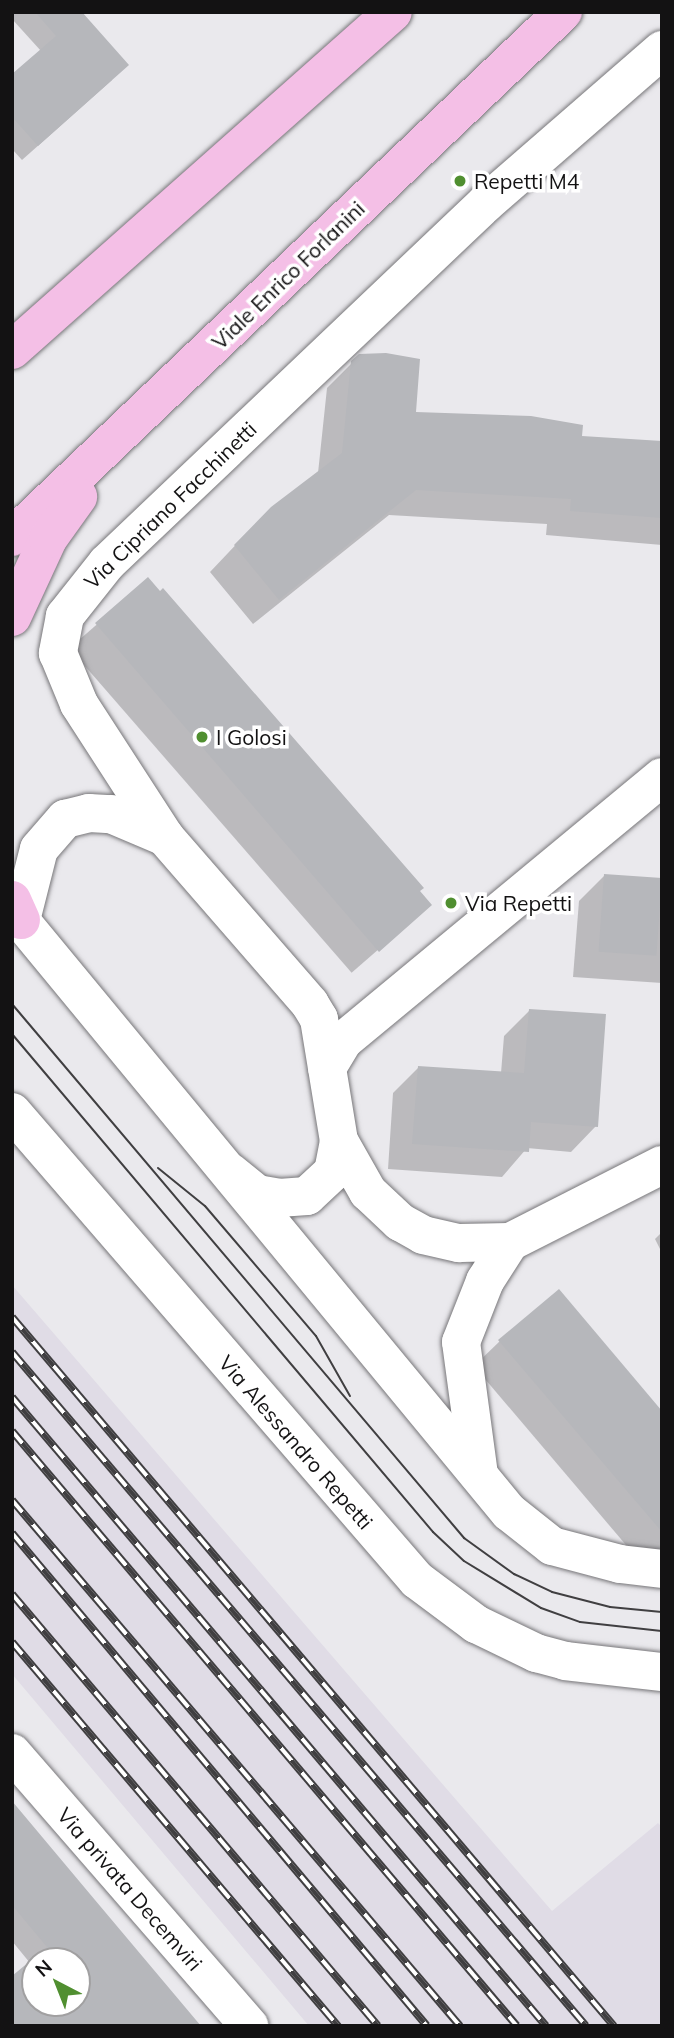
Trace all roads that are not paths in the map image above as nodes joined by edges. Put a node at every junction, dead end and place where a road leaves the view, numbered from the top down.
1 (393, 12) edge
2 (531, 12) edge
3 (563, 12) edge
4 (662, 50) edge
5 (449, 121) junction
6 (12, 350) edge
7 (174, 383) junction
8 (12, 537) edge
9 (12, 617) edge
10 (662, 777) edge
11 (165, 837) junction
12 (15, 910) edge
13 (328, 1077) junction
14 (12, 1112) edge
15 (339, 1141) junction
16 (662, 1165) edge
17 (228, 1171) junction
18 (510, 1242) junction
19 (480, 1475) junction
20 (662, 1569) edge
21 (654, 1672) edge
22 (12, 1753) edge
23 (249, 2026) edge

1 - 6 main road
2 - 5 main road
3 - 5 main road, Viale Enrico Forlanini
4 - 11 street, Via Cipriano Facchinetti
5 - 7 main road, Viale Enrico Forlanini
7 - 8 main road, Viale Enrico Forlanini
7 - 9 main road
10 - 13 street
11 - 12 street
11 - 13 street, Via Cipriano Facchinetti
12 - 17 street
13 - 15 street
14 - 21 street, Via Alessandro Repetti
15 - 17 street
15 - 18 street
16 - 18 street
17 - 19 street
18 - 19 street
19 - 20 street
22 - 23 street, Via privata Decemviri

